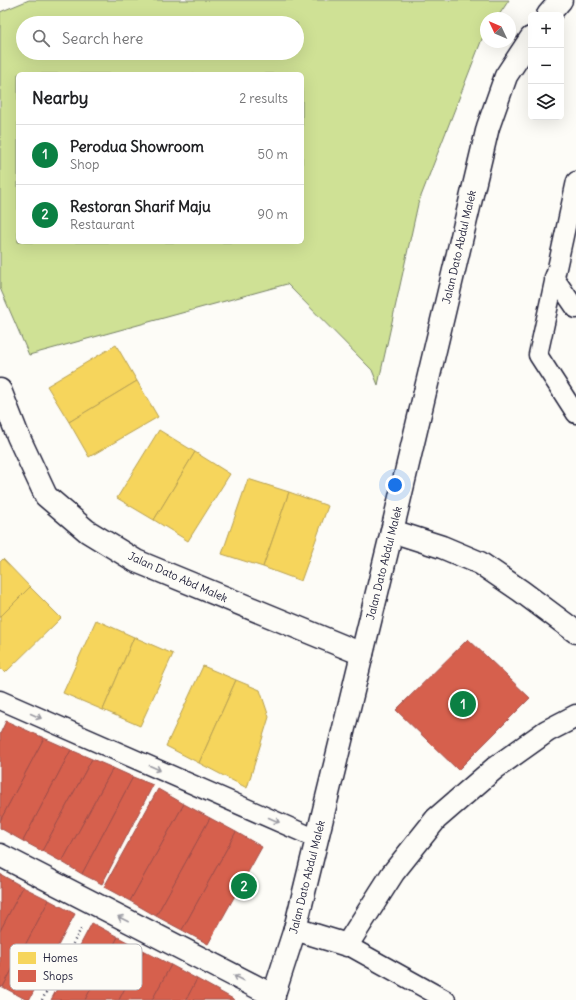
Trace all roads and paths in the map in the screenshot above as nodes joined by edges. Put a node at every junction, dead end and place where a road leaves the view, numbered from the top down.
1 (561, 0) edge
2 (551, 12) edge
3 (528, 43) edge
4 (576, 182) edge
5 (554, 277) junction
6 (576, 309) edge
7 (0, 390) edge
8 (576, 414) edge
9 (392, 531) junction
10 (576, 632) edge
11 (362, 654) junction
12 (0, 700) edge
13 (576, 716) edge
14 (317, 839) junction
15 (0, 856) edge
16 (94, 904) junction
17 (295, 929) junction
18 (72, 944) edge
19 (347, 945) junction
20 (47, 990) edge
21 (273, 998) edge
22 (42, 1000) edge
23 (446, 1000) edge

1 - 2 street
3 - 9 street, Jalan Dato Abdul Malek
4 - 5 lane
5 - 6 lane
5 - 8 lane
7 - 11 street, Jalan Dato Abd Malek
9 - 10 street
9 - 11 street, Jalan Dato Abdul Malek
11 - 14 street, Jalan Dato Abdul Malek
12 -> 14 lane
13 - 19 street
14 - 17 street, Jalan Dato Abdul Malek
15 - 16 street
16 - 18 path
21 -> 16 street
17 - 19 street
17 - 21 street, Jalan Dato Abdul Malek
19 - 23 lane
20 - 22 path

